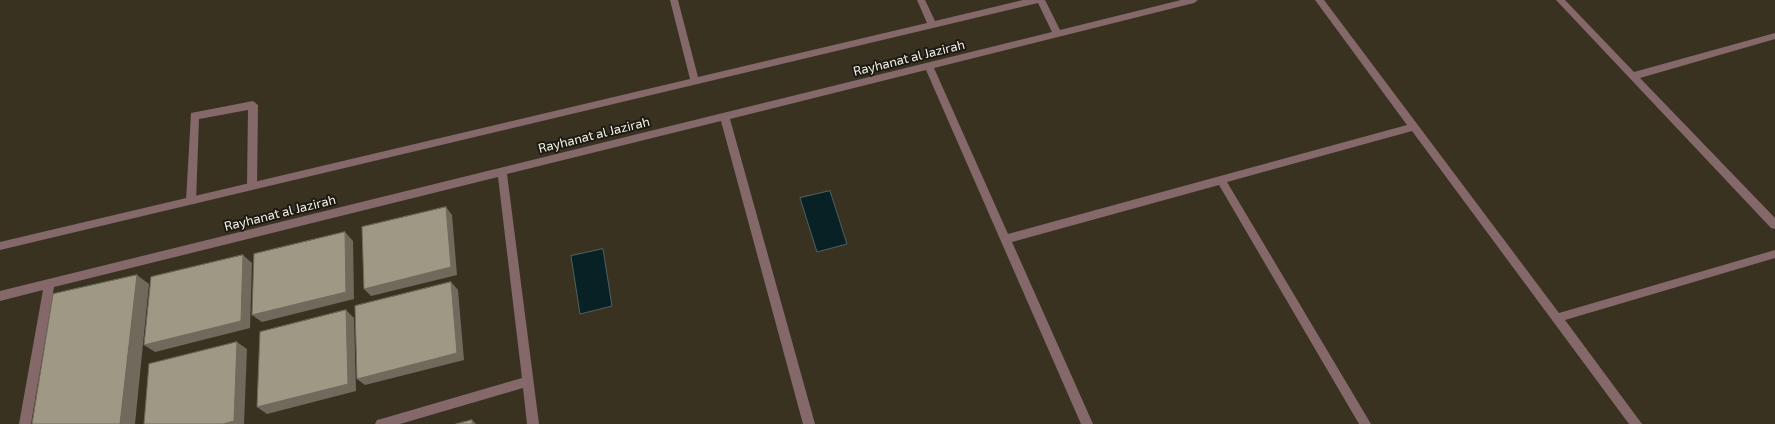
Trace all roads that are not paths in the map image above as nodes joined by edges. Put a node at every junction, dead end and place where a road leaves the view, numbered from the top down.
1 (674, 0) edge
2 (922, 0) edge
3 (1036, 0) edge
4 (1042, 0) edge
5 (1194, 0) edge
6 (1318, 0) edge
7 (1560, 0) edge
8 (932, 25) junction
9 (1058, 34) junction
10 (1775, 36) edge
11 (928, 66) junction
12 (1633, 76) junction
13 (694, 81) junction
14 (724, 116) junction
15 (1414, 127) junction
16 (502, 172) junction
17 (1221, 180) junction
18 (252, 186) junction
19 (191, 201) junction
20 (1775, 225) edge
21 (1005, 239) junction
22 (0, 246) edge
23 (1775, 254) edge
24 (49, 284) junction
25 (0, 296) edge
26 (1557, 318) junction
27 (528, 381) junction
28 (25, 424) edge
29 (380, 424) edge
30 (533, 424) edge
31 (809, 424) edge
32 (1087, 424) edge
33 (1365, 424) edge
34 (1636, 424) edge

1 - 13 street
2 - 8 street
3 - 8 street, Rayhanat al Jazirah
4 - 9 street
5 - 9 street, Rayhanat al Jazirah
6 - 15 street
7 - 12 street
8 - 13 street, Rayhanat al Jazirah
9 - 11 street, Rayhanat al Jazirah
10 - 12 street
11 - 14 street, Rayhanat al Jazirah
11 - 21 street
12 - 20 street
13 - 18 street, Rayhanat al Jazirah
14 - 16 street, Rayhanat al Jazirah
14 - 31 street
15 - 17 street
15 - 26 street
16 - 24 street, Rayhanat al Jazirah
16 - 27 street
17 - 21 street
17 - 33 street
18 - 19 street, Rayhanat al Jazirah
18 - 19 street
19 - 22 street, Rayhanat al Jazirah
21 - 32 street
23 - 26 street
24 - 25 street, Rayhanat al Jazirah
24 - 28 street
26 - 34 street
27 - 29 street
27 - 30 street

